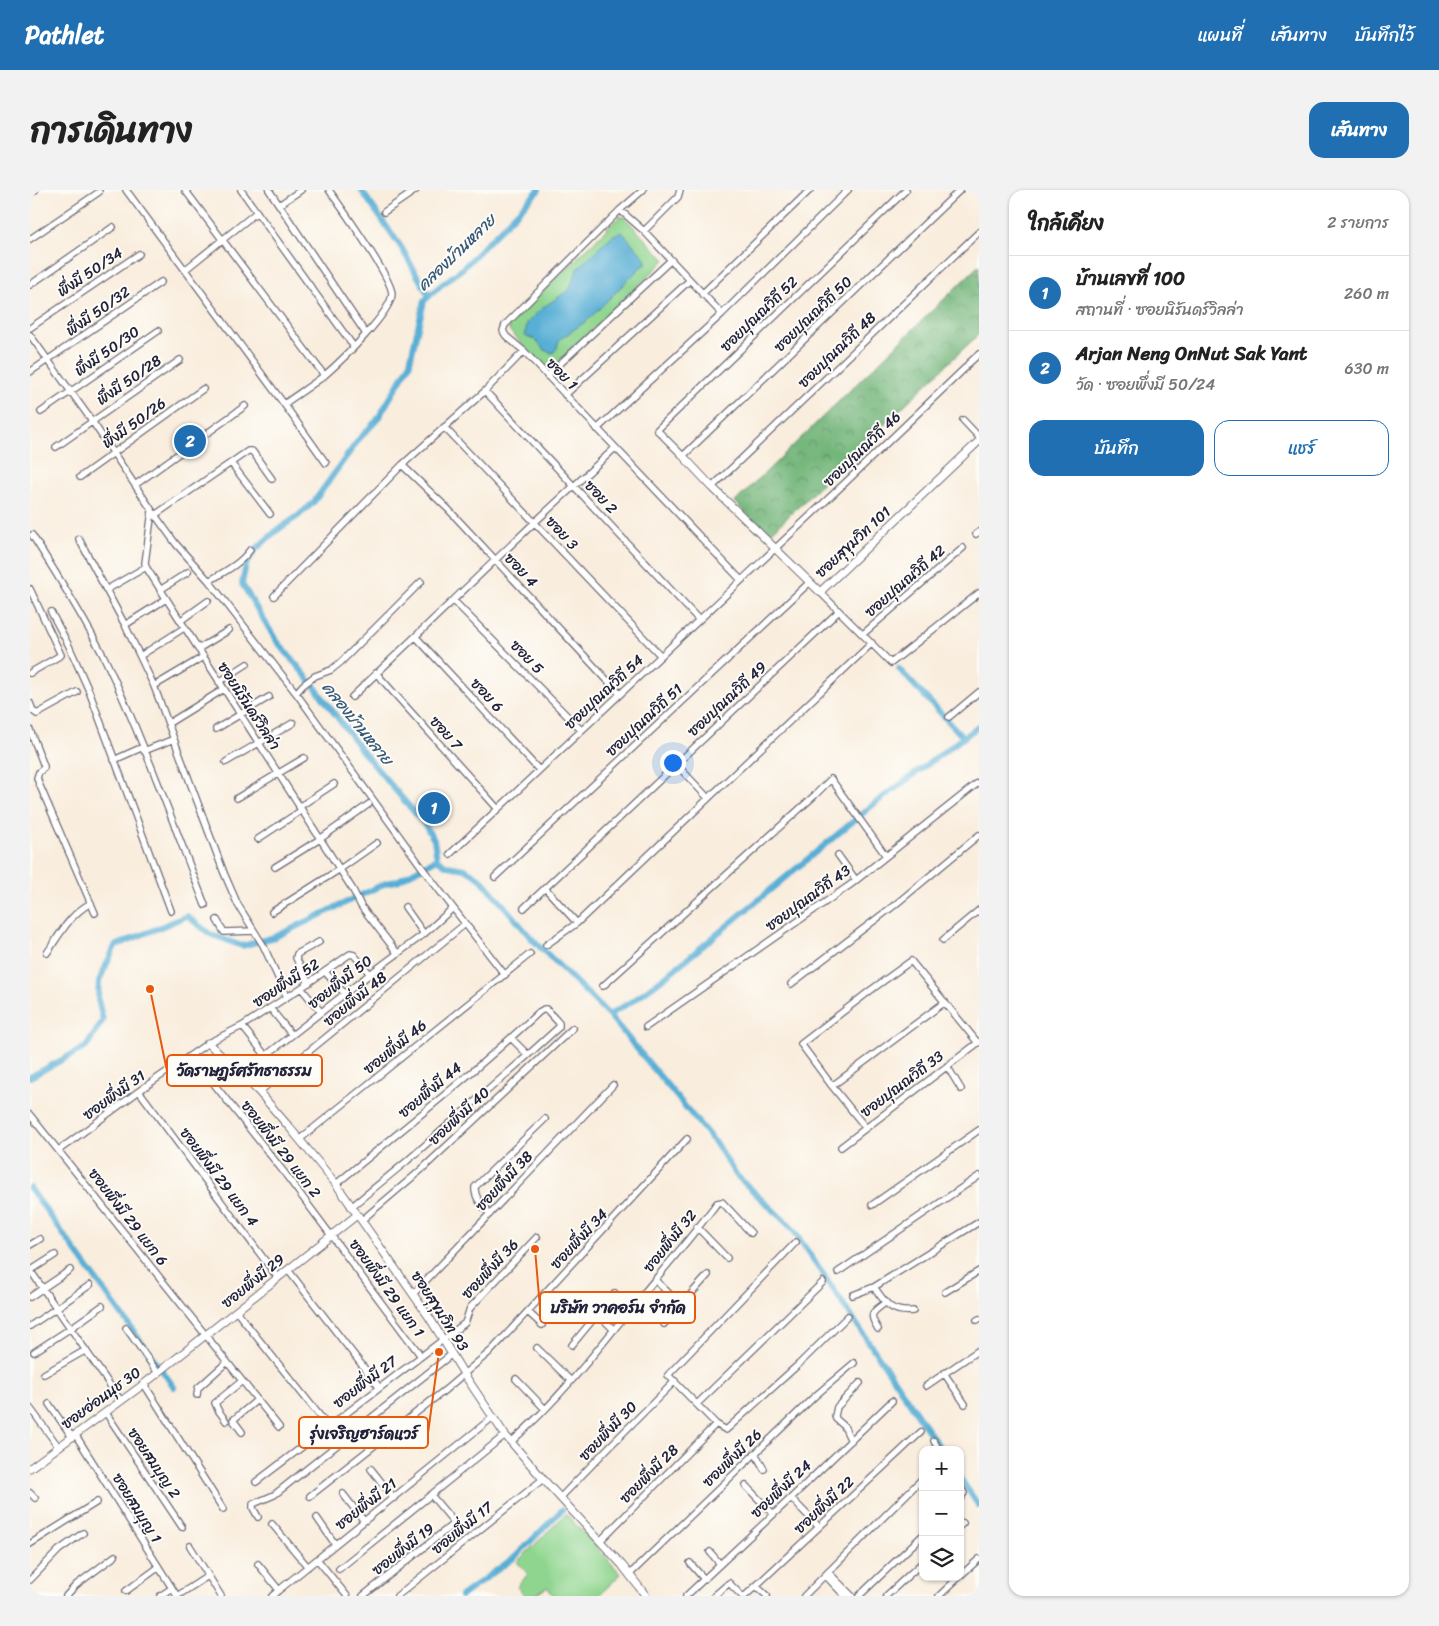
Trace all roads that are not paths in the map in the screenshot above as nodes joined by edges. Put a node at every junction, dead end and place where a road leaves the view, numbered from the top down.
1 (35, 190) edge
2 (126, 190) edge
3 (185, 190) edge
4 (241, 190) edge
5 (269, 190) edge
6 (301, 190) edge
7 (329, 190) edge
8 (416, 190) edge
9 (643, 190) edge
10 (680, 190) edge
11 (810, 190) edge
12 (848, 190) edge
13 (906, 190) edge
14 (960, 190) edge
15 (99, 192) dead end
16 (30, 193) edge
17 (279, 205) junction
18 (620, 210) junction
19 (257, 212) junction
20 (384, 212) dead end
21 (113, 227) dead end
22 (644, 231) junction
23 (979, 232) edge
24 (30, 239) edge
25 (222, 241) junction
26 (140, 254) dead end
27 (671, 260) junction
28 (186, 269) junction
29 (690, 280) junction
30 (161, 282) dead end
31 (30, 285) edge
32 (702, 294) junction
33 (722, 314) junction
34 (30, 328) edge
35 (158, 331) dead end
36 (366, 334) junction
37 (30, 335) edge
38 (354, 347) junction
39 (524, 352) junction
40 (979, 354) edge
41 (48, 360) junction
42 (180, 360) dead end
43 (30, 372) edge
44 (324, 376) junction
45 (547, 376) junction
46 (203, 389) dead end
47 (485, 391) junction
48 (70, 392) junction
49 (565, 395) junction
50 (284, 404) junction
51 (244, 406) dead end
52 (41, 412) dead end
53 (963, 420) dead end
54 (92, 421) junction
55 (444, 427) junction
56 (597, 429) junction
57 (979, 437) edge
58 (979, 441) edge
59 (56, 447) dead end
60 (615, 448) junction
61 (113, 454) junction
62 (683, 456) junction
63 (326, 462) dead end
64 (231, 463) junction
65 (402, 465) junction
66 (80, 477) dead end
67 (272, 478) dead end
68 (135, 485) junction
69 (574, 486) junction
70 (712, 487) junction
71 (153, 513) junction
72 (270, 514) dead end
73 (535, 522) junction
74 (32, 535) dead end
75 (80, 539) dead end
76 (775, 548) junction
77 (963, 548) dead end
78 (250, 550) dead end
79 (495, 560) junction
80 (146, 567) junction
81 (188, 572) dead end
82 (741, 580) junction
83 (209, 581) junction
84 (421, 582) dead end
85 (810, 582) junction
86 (30, 589) edge
87 (106, 590) junction
88 (160, 590) junction
89 (820, 592) junction
90 (979, 593) edge
91 (274, 596) dead end
92 (166, 599) junction
93 (454, 601) junction
94 (208, 602) dead end
95 (839, 611) junction
96 (51, 612) dead end
97 (180, 620) junction
98 (699, 620) junction
99 (125, 624) junction
100 (184, 628) junction
101 (229, 630) dead end
102 (863, 634) junction
103 (416, 637) junction
104 (872, 643) junction
105 (198, 650) junction
106 (140, 656) junction
107 (661, 656) junction
108 (203, 657) junction
109 (247, 664) dead end
110 (30, 673) edge
111 (376, 673) junction
112 (219, 682) junction
113 (154, 686) junction
114 (224, 689) junction
115 (77, 692) dead end
116 (979, 692) edge
117 (296, 693) junction
118 (620, 694) junction
119 (269, 697) dead end
120 (352, 697) dead end
121 (30, 703) edge
122 (240, 715) junction
123 (949, 717) dead end
124 (169, 723) junction
125 (293, 723) dead end
126 (30, 730) edge
127 (216, 730) dead end
128 (581, 730) junction
129 (174, 739) junction
130 (259, 744) junction
131 (143, 749) junction
132 (304, 758) dead end
133 (114, 760) junction
134 (226, 762) dead end
135 (676, 764) junction
136 (540, 770) junction
137 (278, 774) junction
138 (979, 782) edge
139 (334, 784) dead end
140 (237, 798) dead end
141 (708, 798) junction
142 (369, 804) dead end
143 (301, 809) junction
144 (498, 809) junction
145 (979, 835) edge
146 (320, 839) junction
147 (258, 840) dead end
148 (377, 843) dead end
149 (450, 854) dead end
150 (838, 855) dead end
151 (886, 856) junction
152 (275, 868) dead end
153 (340, 869) junction
154 (495, 877) dead end
155 (856, 880) junction
156 (545, 888) junction
157 (91, 903) junction
158 (205, 905) dead end
159 (405, 906) dead end
160 (453, 908) junction
161 (524, 908) dead end
162 (170, 910) dead end
163 (979, 910) edge
164 (95, 912) dead end
165 (272, 912) dead end
166 (217, 920) dead end
167 (577, 923) junction
168 (466, 924) junction
169 (254, 931) junction
170 (424, 934) junction
171 (943, 940) dead end
172 (318, 942) dead end
173 (546, 945) dead end
174 (47, 953) dead end
175 (398, 954) junction
176 (530, 954) dead end
177 (326, 972) junction
178 (370, 974) junction
179 (505, 975) junction
180 (309, 983) junction
181 (791, 984) dead end
182 (602, 986) dead end
183 (301, 988) junction
184 (345, 994) junction
185 (287, 997) junction
186 (945, 1002) junction
187 (270, 1008) junction
188 (321, 1012) junction
189 (242, 1026) junction
190 (573, 1028) dead end
191 (646, 1028) dead end
192 (292, 1035) junction
193 (512, 1038) junction
194 (978, 1042) edge
195 (208, 1043) junction
196 (191, 1055) junction
197 (528, 1055) junction
198 (266, 1056) junction
199 (946, 1066) junction
200 (242, 1075) junction
201 (613, 1085) dead end
202 (832, 1086) junction
203 (961, 1089) dead end
204 (139, 1091) junction
205 (259, 1092) junction
206 (30, 1115) edge
207 (545, 1119) dead end
208 (866, 1128) junction
209 (979, 1130) edge
210 (300, 1139) junction
211 (687, 1139) dead end
212 (841, 1147) dead end
213 (59, 1150) junction
214 (979, 1176) edge
215 (336, 1184) junction
216 (872, 1205) dead end
217 (351, 1207) junction
218 (490, 1214) junction
219 (360, 1218) junction
220 (979, 1222) edge
221 (697, 1228) junction
222 (751, 1233) dead end
223 (332, 1235) junction
224 (537, 1237) dead end
225 (40, 1239) dead end
226 (796, 1242) dead end
227 (30, 1245) edge
228 (55, 1255) dead end
229 (727, 1258) dead end
230 (70, 1270) dead end
231 (288, 1270) junction
232 (30, 1271) edge
233 (979, 1271) edge
234 (838, 1272) dead end
235 (708, 1275) dead end
236 (278, 1278) junction
237 (654, 1280) junction
238 (823, 1282) dead end
239 (90, 1285) dead end
240 (874, 1287) junction
241 (43, 1289) junction
242 (945, 1292) dead end
243 (615, 1293) dead end
244 (414, 1294) junction
245 (545, 1294) junction
246 (852, 1295) dead end
247 (30, 1297) edge
248 (885, 1303) junction
249 (681, 1305) junction
250 (102, 1306) dead end
251 (559, 1306) dead end
252 (57, 1309) junction
253 (236, 1311) junction
254 (914, 1311) dead end
255 (528, 1312) junction
256 (598, 1314) junction
257 (848, 1316) dead end
258 (664, 1324) dead end
259 (542, 1325) dead end
260 (30, 1326) edge
261 (71, 1328) junction
262 (126, 1328) dead end
263 (878, 1329) dead end
264 (614, 1330) junction
265 (206, 1335) junction
266 (444, 1340) junction
267 (572, 1345) dead end
268 (537, 1348) dead end
269 (86, 1350) junction
270 (979, 1350) edge
271 (34, 1352) dead end
272 (452, 1354) junction
273 (421, 1356) junction
274 (227, 1362) junction
275 (854, 1363) dead end
276 (161, 1371) junction
277 (44, 1374) dead end
278 (464, 1374) junction
279 (944, 1374) junction
280 (516, 1379) dead end
281 (242, 1381) junction
282 (571, 1381) junction
283 (674, 1381) junction
284 (860, 1383) dead end
285 (144, 1384) junction
286 (926, 1386) dead end
287 (380, 1387) junction
288 (197, 1394) dead end
289 (257, 1400) junction
290 (892, 1400) dead end
291 (121, 1401) junction
292 (48, 1404) dead end
293 (697, 1404) junction
294 (965, 1404) dead end
295 (30, 1408) edge
296 (545, 1409) junction
297 (106, 1413) junction
298 (493, 1417) junction
299 (226, 1421) dead end
300 (716, 1424) junction
301 (328, 1426) junction
302 (278, 1427) dead end
303 (242, 1432) dead end
304 (921, 1432) dead end
305 (74, 1435) junction
306 (505, 1435) junction
307 (851, 1441) junction
308 (934, 1441) dead end
309 (511, 1442) junction
310 (58, 1446) junction
311 (937, 1446) edge
312 (755, 1453) junction
313 (30, 1468) edge
314 (371, 1468) dead end
315 (764, 1469) dead end
316 (543, 1479) junction
317 (256, 1482) dead end
318 (919, 1482) edge
319 (746, 1486) dead end
320 (30, 1493) edge
321 (343, 1494) dead end
322 (431, 1495) junction
323 (310, 1496) dead end
324 (34, 1498) dead end
325 (394, 1498) junction
326 (560, 1498) junction
327 (791, 1498) junction
328 (97, 1502) dead end
329 (222, 1509) dead end
330 (773, 1514) junction
331 (258, 1516) dead end
332 (317, 1518) dead end
333 (364, 1521) junction
334 (272, 1524) dead end
335 (182, 1527) dead end
336 (819, 1527) junction
337 (83, 1533) dead end
338 (922, 1536) edge
339 (600, 1541) junction
340 (31, 1542) edge
341 (335, 1544) junction
342 (190, 1546) dead end
343 (710, 1552) dead end
344 (115, 1556) dead end
345 (317, 1559) junction
346 (979, 1559) edge
347 (690, 1563) dead end
348 (258, 1564) dead end
349 (720, 1564) junction
350 (919, 1566) edge
351 (159, 1567) junction
352 (308, 1567) junction
353 (340, 1569) dead end
354 (964, 1573) edge
355 (630, 1574) junction
356 (826, 1574) junction
357 (208, 1576) junction
358 (704, 1579) junction
359 (30, 1580) edge
360 (956, 1581) edge
361 (756, 1586) junction
362 (172, 1588) junction
363 (279, 1590) junction
364 (126, 1591) dead end
365 (66, 1596) edge
366 (160, 1596) edge
367 (177, 1596) edge
368 (221, 1596) edge
369 (272, 1596) edge
370 (348, 1596) edge
371 (363, 1596) edge
372 (397, 1596) edge
373 (646, 1596) edge
374 (686, 1596) edge
375 (714, 1596) edge
376 (744, 1596) edge
377 (767, 1596) edge
378 (804, 1596) edge
379 (845, 1596) edge
380 (852, 1596) edge
381 (859, 1596) edge
382 (886, 1596) edge
383 (939, 1596) edge

1 - 16 street
2 - 28 street
3 - 25 street
4 - 19 street
5 - 17 street
6 - 17 street
7 - 36 street
8 - 20 street
9 - 18 street, ซอย 1
10 - 22 street
11 - 32 street
12 - 33 street
13 - 62 street, ซอยปุณณวิถี 52
14 - 62 street, ซอยปุณณวิถี 50
15 - 24 street
17 - 36 street
18 - 22 street
18 - 39 street, ซอย 1
19 - 25 street
19 - 38 street
21 - 31 street
22 - 27 street
23 - 70 street, ซอยปุณณวิถี 48
25 - 28 street
25 - 44 street
26 - 34 street, พึ่งมี 50/34
27 - 29 street
27 - 45 street
28 - 50 street
29 - 32 street
29 - 49 street
30 - 41 street, พึ่งมี 50/32
32 - 33 street
33 - 56 street
35 - 48 street, พึ่งมี 50/30
36 - 38 street
37 - 41 street
38 - 44 street
39 - 45 street, ซอย 1
39 - 47 street
40 - 76 street, ซอยปุณณวิถี 46
41 - 43 street, พึ่งมี 50/32
41 - 48 street
42 - 54 street, พึ่งมี 50/28
44 - 50 street
45 - 49 street, ซอย 1
46 - 61 street, พึ่งมี 50/26
47 - 55 street
47 - 69 street, ซอย 2
48 - 52 street, พึ่งมี 50/30
48 - 54 street
49 - 56 street, ซอย 1
50 - 63 street
51 - 68 street
53 - 57 street
54 - 59 street, พึ่งมี 50/28
54 - 61 street
55 - 65 street
55 - 73 street, ซอย 3
56 - 60 street, ซอย 1
58 - 89 street, ซอยสุขุมวิท 101
60 - 69 street
60 - 82 street, ซอย 1
61 - 66 street, พึ่งมี 50/26
61 - 68 street
62 - 70 street, ซอยสุขุมวิท 101
64 - 67 street
64 - 71 street
64 - 72 street
65 - 79 street, ซอย 4
65 - 91 street
68 - 71 street
69 - 73 street
69 - 98 street, ซอย 2
70 - 76 street, ซอยสุขุมวิท 101
71 - 80 street
71 - 83 street
73 - 79 street
73 - 107 street, ซอย 3
74 - 131 street
75 - 87 street
76 - 82 street, ซอยปุณณวิถี 54
76 - 85 street, ซอยสุขุมวิท 101
77 - 102 street, ซอยปุณณวิถี 42
78 - 83 street
79 - 93 street
79 - 118 street, ซอย 4
80 - 87 street
80 - 88 street, ซอยนิรันดร์วิลล่า
81 - 88 street
82 - 98 street, ซอยปุณณวิถี 54
83 - 117 street
84 - 117 street
85 - 89 street, ซอยสุขุมวิท 101
85 - 154 street, ซอยปุณณวิถี 51
86 - 110 street
87 - 99 street
88 - 92 street, ซอยนิรันดร์วิลล่า
89 - 95 street
90 - 104 street
92 - 97 street, ซอยนิรันดร์วิลล่า
92 - 99 street
93 - 103 street
93 - 128 street, ซอย 5
94 - 97 street
95 - 102 street
95 - 135 street, ซอยปุณณวิถี 49
96 - 133 street
97 - 100 street, ซอยนิรันดร์วิลล่า
98 - 107 street, ซอยปุณณวิถี 54
99 - 106 street
100 - 105 street, ซอยนิรันดร์วิลล่า
100 - 106 street
101 - 105 street
102 - 104 street
103 - 111 street
103 - 136 street, ซอย 6
104 - 141 street
105 - 108 street, ซอยนิรันดร์วิลล่า
106 - 113 street
107 - 118 street, ซอยปุณณวิถี 54
108 - 112 street, ซอยนิรันดร์วิลล่า
108 - 113 street
109 - 112 street
111 - 120 street
111 - 144 street, ซอย 7
112 - 114 street, ซอยนิรันดร์วิลล่า
113 - 124 street
114 - 122 street, ซอยนิรันดร์วิลล่า
114 - 124 street
115 - 121 street
116 - 123 street
117 - 160 street
118 - 128 street, ซอยปุณณวิถี 54
119 - 122 street
122 - 127 street
122 - 130 street, ซอยนิรันดร์วิลล่า
124 - 129 street
125 - 130 street
126 - 157 street
128 - 136 street, ซอยปุณณวิถี 54
129 - 131 street
129 - 169 street
130 - 134 street
130 - 137 street, ซอยนิรันดร์วิลล่า
131 - 133 street
131 - 158 street
132 - 137 street
133 - 162 street
135 - 141 street
135 - 156 street, ซอยปุณณวิถี 49
136 - 144 street, ซอยปุณณวิถี 54
137 - 140 street
137 - 143 street, ซอยนิรันดร์วิลล่า
138 - 151 street, ซอยปุณณวิถี 43
139 - 143 street
141 - 167 street
142 - 146 street
143 - 146 street, ซอยนิรันดร์วิลล่า
143 - 147 street
144 - 149 street, ซอยปุณณวิถี 54
145 - 181 street
146 - 152 street
146 - 153 street, ซอยนิรันดร์วิลล่า
148 - 153 street
150 - 155 street
151 - 155 street, ซอยปุณณวิถี 43
151 - 182 street
153 - 165 street
153 - 175 street, ซอยนิรันดร์วิลล่า
155 - 191 street, ซอยปุณณวิถี 43
156 - 161 street, ซอยปุณณวิถี 49
156 - 167 street
157 - 164 street
157 - 174 street
159 - 170 street
160 - 168 street
160 - 170 street, ซอยพึ่งมี 50
163 - 171 street
166 - 169 street
167 - 173 street
168 - 179 street
168 - 205 street, ซอยพึ่งมี 48
169 - 185 street
170 - 175 street, ซอยพึ่งมี 50
172 - 180 street
175 - 178 street, ซอยพึ่งมี 50
176 - 179 street, ซอยพึ่งมี 46
177 - 178 street, ซอยพึ่งมี 52
177 - 180 street, ซอยพึ่งมี 52
177 - 184 street
178 - 184 street, ซอยพึ่งมี 50
179 - 210 street, ซอยพึ่งมี 46
180 - 183 street, ซอยพึ่งมี 52
183 - 185 street, ซอยพึ่งมี 52
183 - 188 street
184 - 188 street, ซอยพึ่งมี 50
185 - 187 street, ซอยพึ่งมี 52
186 - 194 street
186 - 202 street
186 - 202 street
187 - 189 street, ซอยพึ่งมี 52
187 - 192 street
188 - 192 street, ซอยพึ่งมี 50
189 - 195 street, ซอยพึ่งมี 52
189 - 198 street
190 - 219 street, ซอยพึ่งมี 40
192 - 198 street, ซอยพึ่งมี 50
193 - 197 street
193 - 197 street, ซอยพึ่งมี 44
193 - 215 street, ซอยพึ่งมี 44
194 - 199 street, ซอยปุณณวิถี 33
195 - 196 street, ซอยพึ่งมี 31
195 - 200 street, ซอยสุขุมวิท 93
196 - 204 street, ซอยพึ่งมี 31
196 - 223 street, ซอยพึ่งมี 29 แยก 2
197 - 217 street
198 - 200 street, ซอยพึ่งมี 50
199 - 203 street
199 - 208 street, ซอยปุณณวิถี 33
200 - 205 street, ซอยสุขุมวิท 93
201 - 218 street, ซอยพึ่งมี 38
202 - 208 street
204 - 213 street, ซอยพึ่งมี 31
204 - 236 street, ซอยพึ่งมี 29 แยก 4
205 - 210 street, ซอยสุขุมวิท 93
206 - 213 street, ซอยพึ่งมี 29 แยก 6
207 - 218 street
208 - 212 street, ซอยปุณณวิถี 33
209 - 216 street
210 - 215 street, ซอยสุขุมวิท 93
211 - 245 street, ซอยพึ่งมี 34
213 - 265 street, ซอยพึ่งมี 29 แยก 6
214 - 234 street
215 - 217 street, ซอยสุขุมวิท 93
217 - 219 street, ซอยสุขุมวิท 93
218 - 244 street, ซอยพึ่งมี 38
219 - 223 street, ซอยพึ่งมี 29
219 - 244 street, ซอยสุขุมวิท 93
220 - 240 street
221 - 222 street, ซอยพึ่งมี 32
221 - 229 street
221 - 237 street, ซอยพึ่งมี 32
223 - 231 street, ซอยพึ่งมี 29
223 - 273 street, ซอยพึ่งมี 29 แยก 1
224 - 266 street, ซอยพึ่งมี 36
225 - 227 street
226 - 283 street
228 - 232 street
230 - 241 street
231 - 236 street, ซอยพึ่งมี 29
231 - 287 street
232 - 241 street
233 - 242 street
235 - 249 street
236 - 253 street, ซอยพึ่งมี 29
237 - 249 street
237 - 264 street, ซอยพึ่งมี 32
238 - 293 street
239 - 252 street
240 - 246 street
240 - 248 street
241 - 247 street
241 - 252 street
243 - 256 street
244 - 266 street, ซอยสุขุมวิท 93
245 - 251 street
245 - 255 street, ซอยพึ่งมี 34
248 - 254 street
248 - 263 street
249 - 258 street
250 - 261 street
252 - 260 street
252 - 261 street
253 - 265 street, ซอยพึ่งมี 29
253 - 301 street
255 - 259 street
255 - 278 street, ซอยพึ่งมี 34
256 - 264 street
256 - 267 street
257 - 300 street
261 - 269 street
261 - 271 street
262 - 276 street
264 - 282 street, ซอยพึ่งมี 32
265 - 274 street, ซอยพึ่งมี 29 แยก 6
265 - 276 street, ซอยพึ่งมี 29
266 - 272 street, ซอยสุขุมวิท 93
266 - 273 street, ซอยพึ่งมี 27
268 - 282 street
269 - 277 street
269 - 291 street
270 - 279 street
272 - 278 street, ซอยสุขุมวิท 93
272 - 331 street
273 - 287 street, ซอยพึ่งมี 27
274 - 281 street, ซอยพึ่งมี 29 แยก 6
274 - 288 street
275 - 312 street, ซอยพึ่งมี 26
276 - 285 street, ซอยอ่อนนุช 30
278 - 298 street, ซอยสุขุมวิท 93
278 - 323 street, ซอยพึ่งมี 34
279 - 286 street
279 - 294 street
280 - 296 street
281 - 289 street, ซอยพึ่งมี 29 แยก 6
281 - 299 street
282 - 296 street, ซอยพึ่งมี 32
283 - 293 street
283 - 326 street, ซอยพึ่งมี 30
284 - 307 street
285 - 291 street, ซอยอ่อนนุช 30
285 - 329 street
287 - 301 street, ซอยพึ่งมี 27
289 - 302 street, ซอยพึ่งมี 29 แยก 6
289 - 303 street
290 - 307 street, ซอยพึ่งมี 24
291 - 297 street, ซอยอ่อนนุช 30
292 - 305 street, ซอยสมบุญ 1
293 - 300 street
295 - 310 street
296 - 309 street, ซอยพึ่งมี 32
297 - 305 street, ซอยอ่อนนุช 30
297 - 335 street, ซอยสมบุญ 2
298 - 306 street, ซอยสุขุมวิท 93
298 - 325 street, ซอยพึ่งมี 21
300 - 339 street, ซอยพึ่งมี 28
301 - 317 street, ซอยพึ่งมี 27
304 - 336 street, ซอยพึ่งมี 22
305 - 310 street, ซอยอ่อนนุช 30
305 - 351 street, ซอยสมบุญ 1
306 - 309 street, ซอยสุขุมวิท 93
306 - 322 street, ซอยพึ่งมี 19
307 - 327 street, ซอยพึ่งมี 24
308 - 311 street
309 - 316 street, ซอยสุขุมวิท 93
310 - 313 street, ซอยอ่อนนุช 30
312 - 315 street
312 - 355 street, ซอยพึ่งมี 26
314 - 325 street
316 - 326 street, ซอยสุขุมวิท 93
316 - 372 street, ซอยพึ่งมี 17
318 - 356 street
319 - 330 street
320 - 324 street
321 - 333 street
322 - 353 street, ซอยพึ่งมี 19
322 - 371 street, ซอยพึ่งมี 19
325 - 333 street, ซอยพึ่งมี 21
326 - 339 street, ซอยสุขุมวิท 93
327 - 330 street, ซอยพึ่งมี 24
327 - 336 street
328 - 340 street
330 - 349 street, ซอยพึ่งมี 24
332 - 341 street
333 - 341 street, ซอยพึ่งมี 21
334 - 352 street
336 - 361 street, ซอยพึ่งมี 22
337 - 359 street
338 - 381 street
339 - 355 street, ซอยสุขุมวิท 93
341 - 345 street, ซอยพึ่งมี 21
342 - 357 street
343 - 349 street
344 - 365 street
345 - 352 street, ซอยพึ่งมี 21
345 - 370 street
346 - 354 street
347 - 358 street
348 - 363 street
349 - 358 street, ซอยพึ่งมี 24
350 - 382 street
351 - 362 street, ซอยสมบุญ 1
351 - 364 street
352 - 363 street, ซอยพึ่งมี 21
355 - 373 street, ซอยสุขุมวิท 93
356 - 378 street
356 - 379 street
356 - 380 street
357 - 367 street
357 - 368 street
358 - 374 street, ซอยพึ่งมี 24
360 - 383 street
361 - 376 street, ซอยพึ่งมี 22
361 - 377 street
362 - 366 street
362 - 367 street, ซอยสมบุญ 1
363 - 369 street, ซอยพึ่งมี 21
375 - 376 street

